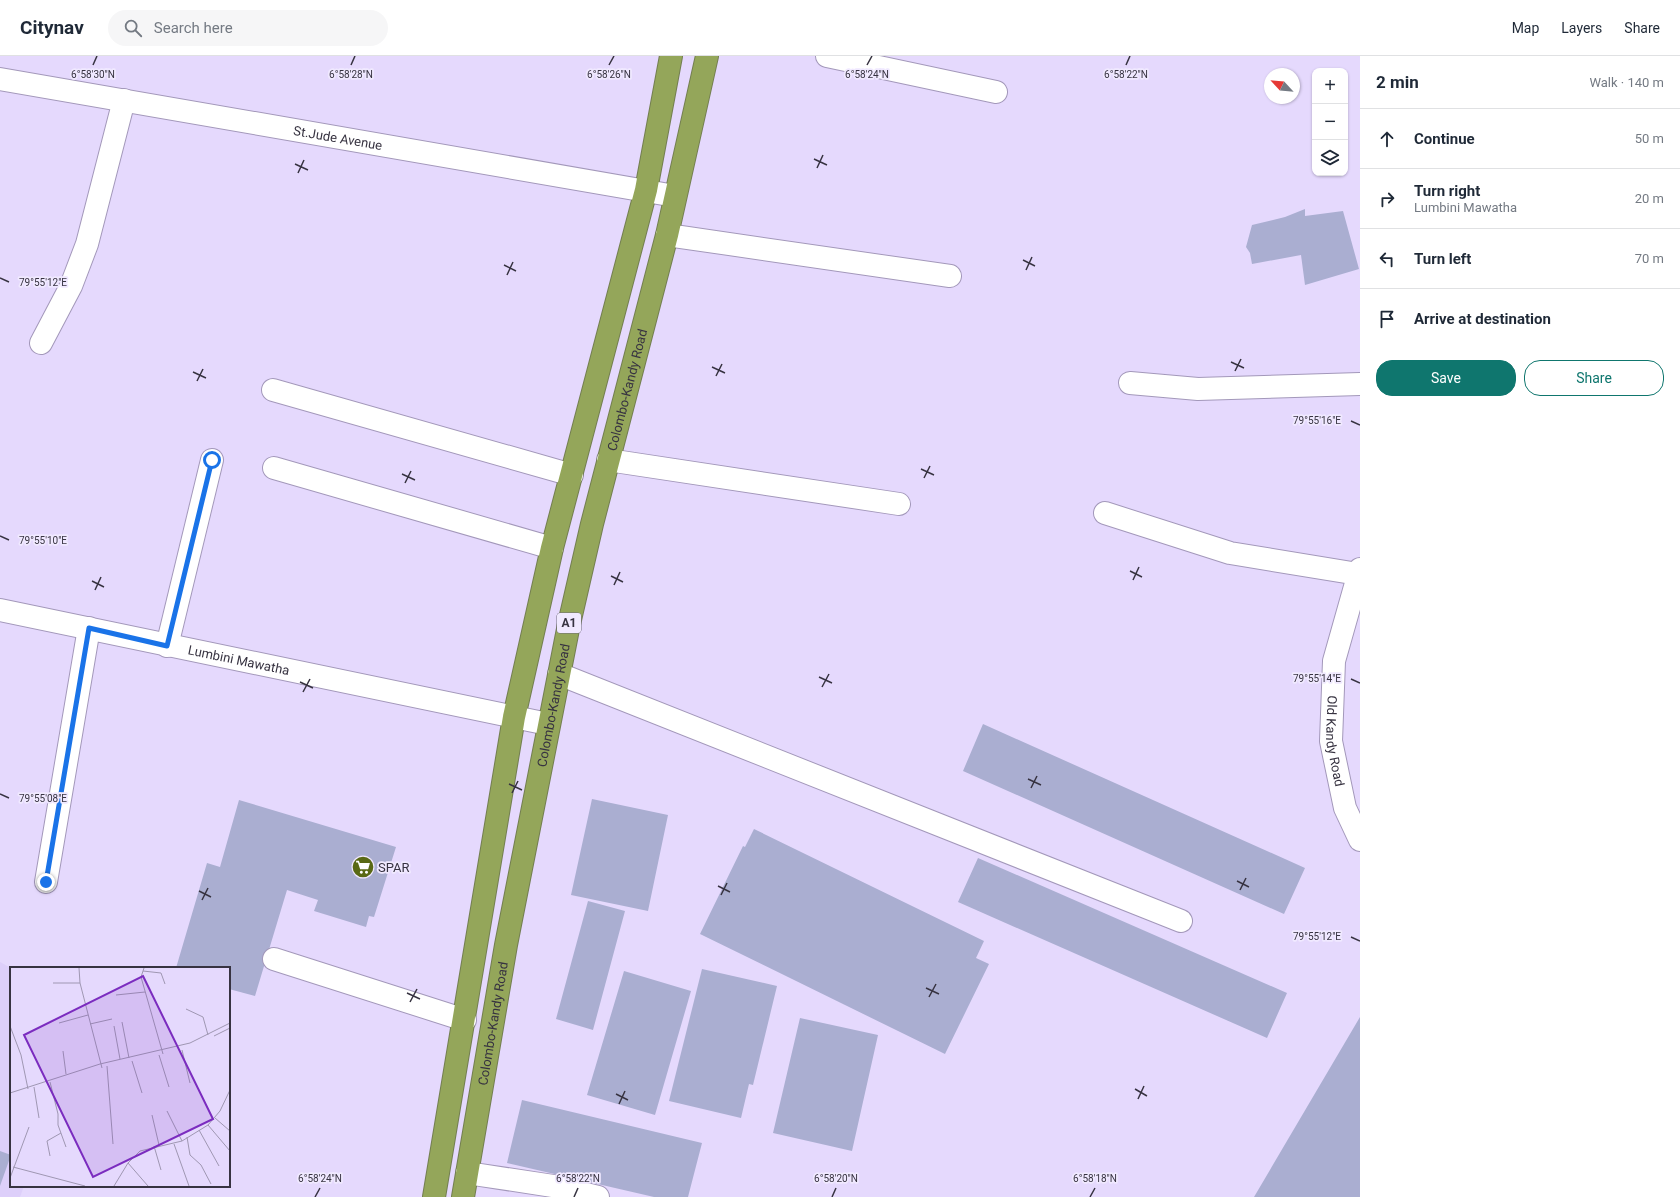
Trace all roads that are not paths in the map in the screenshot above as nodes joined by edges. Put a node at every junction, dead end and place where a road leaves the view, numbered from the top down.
1 (671, 56) edge
2 (707, 56) edge
3 (826, 56) edge
4 (0, 78) edge
5 (996, 92) dead end
6 (124, 100) junction
7 (646, 190) junction
8 (675, 196) junction
9 (667, 235) junction
10 (950, 276) dead end
11 (41, 343) dead end
12 (1130, 383) dead end
13 (1360, 384) edge
14 (273, 390) dead end
15 (212, 460) dead end
16 (608, 460) junction
17 (274, 468) dead end
18 (572, 474) junction
19 (899, 504) dead end
20 (1105, 513) dead end
21 (552, 548) junction
22 (1359, 572) edge
23 (0, 610) edge
24 (1354, 612) edge
25 (89, 628) junction
26 (167, 646) junction
27 (559, 674) junction
28 (514, 717) junction
29 (548, 724) junction
30 (1360, 840) edge
31 (46, 882) dead end
32 (1182, 921) dead end
33 (274, 959) dead end
34 (465, 1020) junction
35 (467, 1173) junction
36 (434, 1197) edge
37 (463, 1197) edge
38 (598, 1197) edge

1 - 7 highway, A1
2 - 8 highway, Colombo-Kandy Road / A1
3 - 5 street
4 - 6 street, St.Jude Avenue
6 - 7 street, St.Jude Avenue
6 - 11 street
7 - 8 street, St.Jude Avenue
7 - 18 highway, A1
8 - 9 highway, Colombo-Kandy Road / A1
9 - 10 street
9 - 16 highway, Colombo-Kandy Road / A1
12 - 13 street
14 - 18 street
15 - 26 street
16 - 19 street
16 - 27 highway, Colombo-Kandy Road / A1
17 - 21 street
18 - 21 highway, A1
20 - 22 street
21 - 28 highway, A1
22 - 24 street, Old Kandy Road
23 - 25 street, Lumbini Mawatha
24 - 30 street, Old Kandy Road
25 - 26 street, Lumbini Mawatha
25 - 31 street
26 - 28 street, Lumbini Mawatha
27 - 29 highway, Colombo-Kandy Road / A1
27 - 32 street
28 - 29 street, Lumbini Mawatha
28 - 34 highway, A1
29 - 35 highway, Colombo-Kandy Road / A1
33 - 34 street
34 - 36 highway, A1
35 - 37 highway, Colombo-Kandy Road / A1
35 - 38 street

